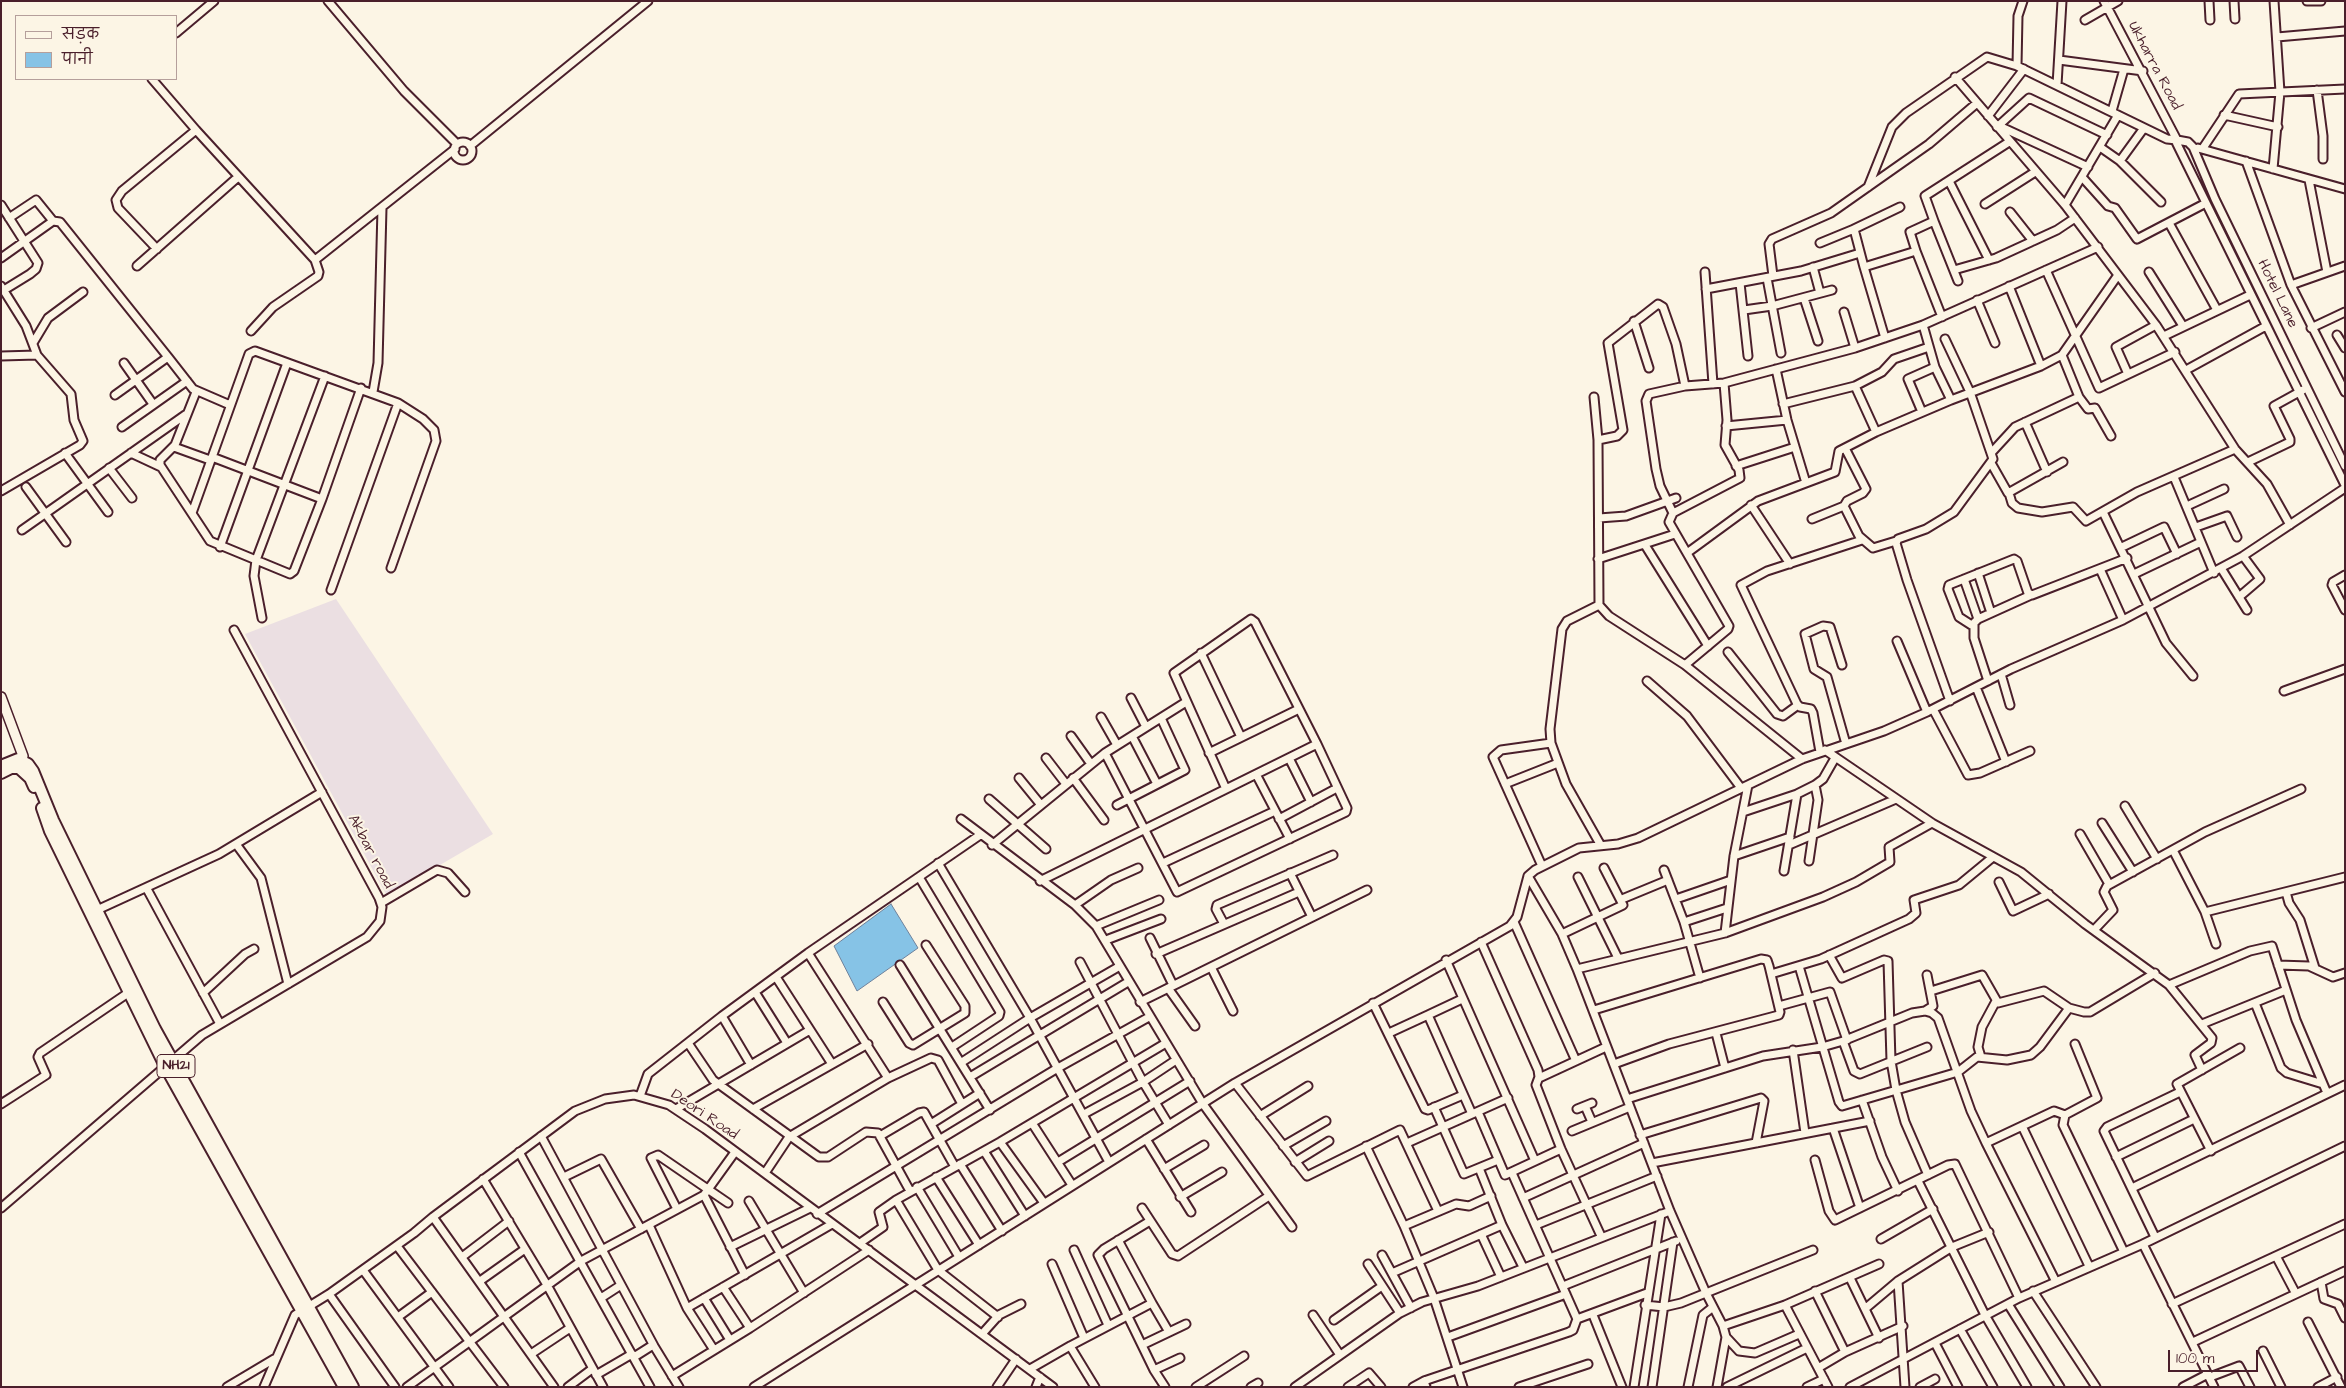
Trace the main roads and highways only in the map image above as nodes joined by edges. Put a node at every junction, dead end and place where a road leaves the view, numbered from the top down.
1 (1, 697) edge
2 (21, 764) junction
3 (1, 766) edge
4 (1, 773) edge
5 (168, 1063) junction
6 (306, 1309) junction
7 (344, 1387) edge
8 (353, 1387) edge

1 - 2 main road
2 - 3 highway
2 - 4 highway
2 - 5 highway, NH21
2 - 5 highway, NH21
5 - 6 highway, NH21
6 - 7 highway, NH21
6 - 8 highway, NH21

